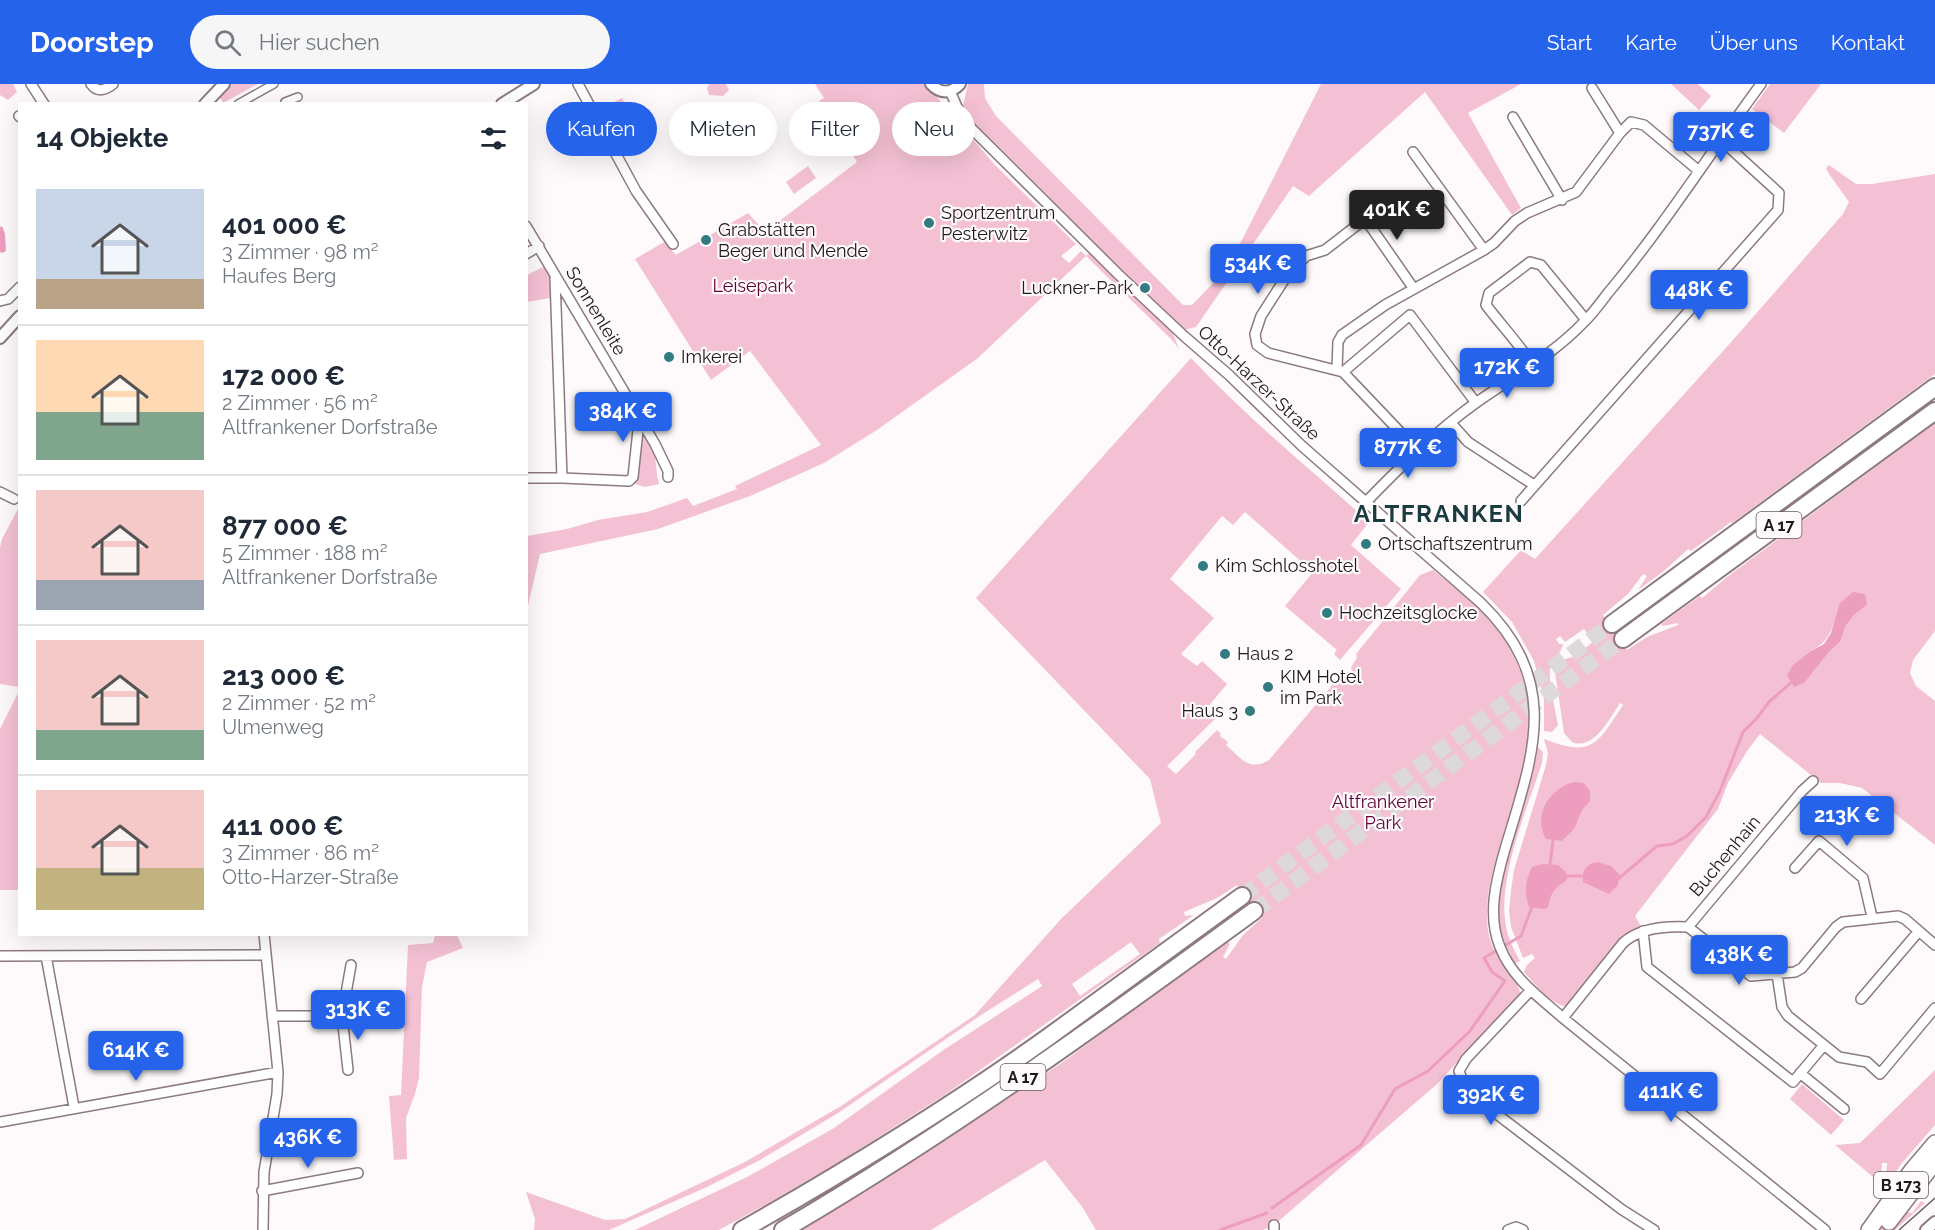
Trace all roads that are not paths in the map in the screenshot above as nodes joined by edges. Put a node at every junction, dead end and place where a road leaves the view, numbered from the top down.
1 (31, 84) edge
2 (91, 84) edge
3 (113, 84) edge
4 (225, 84) edge
5 (274, 84) edge
6 (534, 84) edge
7 (578, 84) edge
8 (931, 84) edge
9 (960, 84) edge
10 (1761, 84) edge
11 (1592, 88) dead end
12 (950, 91) junction
13 (298, 97) dead end
14 (43, 102) edge
15 (207, 102) edge
16 (242, 102) edge
17 (285, 102) edge
18 (505, 102) edge
19 (1514, 117) dead end
20 (1620, 133) junction
21 (1720, 140) junction
22 (1413, 152) dead end
23 (1699, 171) junction
24 (1562, 200) junction
25 (1357, 207) dead end
26 (1365, 219) junction
27 (528, 229) edge
28 (673, 244) dead end
29 (539, 246) junction
30 (1484, 250) junction
31 (528, 253) edge
32 (555, 276) junction
33 (18, 288) edge
34 (1414, 289) junction
35 (0, 301) edge
36 (18, 318) edge
37 (1586, 320) junction
38 (0, 338) edge
39 (1533, 365) junction
40 (1340, 371) junction
41 (1935, 387) edge
42 (1476, 403) junction
43 (1935, 411) edge
44 (642, 421) junction
45 (1451, 423) junction
46 (1414, 454) junction
47 (668, 477) dead end
48 (528, 478) edge
49 (562, 478) junction
50 (1534, 485) junction
51 (0, 492) edge
52 (14, 499) dead end
53 (1521, 501) dead end
54 (1366, 502) junction
55 (1612, 624) tunnel mouth
56 (1623, 639) tunnel mouth
57 (1813, 781) dead end
58 (1795, 868) dead end
59 (1242, 896) tunnel mouth
60 (1254, 911) tunnel mouth
61 (1872, 917) junction
62 (1688, 927) junction
63 (1643, 931) junction
64 (1918, 931) junction
65 (264, 936) edge
66 (1935, 945) edge
67 (266, 955) junction
68 (0, 956) edge
69 (46, 956) junction
70 (351, 965) dead end
71 (1777, 974) junction
72 (1531, 990) junction
73 (1861, 999) dead end
74 (1935, 1008) edge
75 (272, 1016) junction
76 (342, 1016) junction
77 (1563, 1018) junction
78 (1824, 1045) junction
79 (348, 1070) dead end
80 (278, 1072) junction
81 (1800, 1073) junction
82 (74, 1107) junction
83 (1844, 1109) dead end
84 (0, 1122) edge
85 (1935, 1143) edge
86 (1935, 1162) edge
87 (358, 1173) dead end
88 (262, 1191) junction
89 (1889, 1222) dead end
90 (1935, 1222) edge
91 (263, 1230) edge
92 (742, 1230) edge
93 (783, 1230) edge
94 (1508, 1230) edge
95 (1523, 1230) edge
96 (1654, 1230) edge
97 (1825, 1230) edge
98 (1869, 1230) edge
99 (1926, 1230) edge

1 - 14 street
2 - 3 street
4 - 15 street
5 - 16 street
6 - 18 street
7 - 28 street
8 - 12 street
9 - 12 street
10 - 21 street
11 - 20 street
12 - 54 street, Otto-Harzer-Straße
13 - 17 street
19 - 24 street
20 - 23 street
20 - 24 street
21 - 23 street
21 - 50 street
22 - 30 street
23 - 37 street
24 - 30 street
25 - 26 street
26 - 34 street
26 - 40 street
27 - 29 street, Sonnenleite
29 - 31 street
29 - 32 street, Sonnenleite
30 - 34 street
32 - 44 street, Sonnenleite
32 - 49 street
33 - 35 street
34 - 40 street
36 - 38 street
37 - 39 street
37 - 39 street
39 - 42 street
40 - 42 street
40 - 46 street
41 - 55 highway, A 17
42 - 45 street
43 - 56 highway, A 17
44 - 47 street, Sonnenleite
44 - 49 street
45 - 46 street
45 - 50 street
46 - 54 street
48 - 49 street
50 - 53 street
51 - 52 street
54 - 72 street, Otto-Harzer-Straße
57 - 62 street, Buchenhain
58 - 61 street
59 - 92 highway, A 17
60 - 93 highway, A 17
61 - 64 street
61 - 71 street
62 - 63 street
62 - 71 street
63 - 77 street
63 - 81 street
64 - 66 street
64 - 73 street
65 - 67 street
67 - 69 street
67 - 75 street
68 - 69 street
69 - 82 street
70 - 76 street
71 - 78 street
72 - 77 street, Otto-Harzer-Straße
72 - 96 street
74 - 78 street
75 - 76 street
75 - 80 street
76 - 79 street
77 - 97 street, Otto-Harzer-Straße
78 - 81 street
80 - 82 street
80 - 88 street
81 - 83 street
82 - 84 street
85 - 98 highway, B 173
86 - 89 highway, B 173
87 - 88 street
88 - 91 street
90 - 99 street
94 - 95 street

